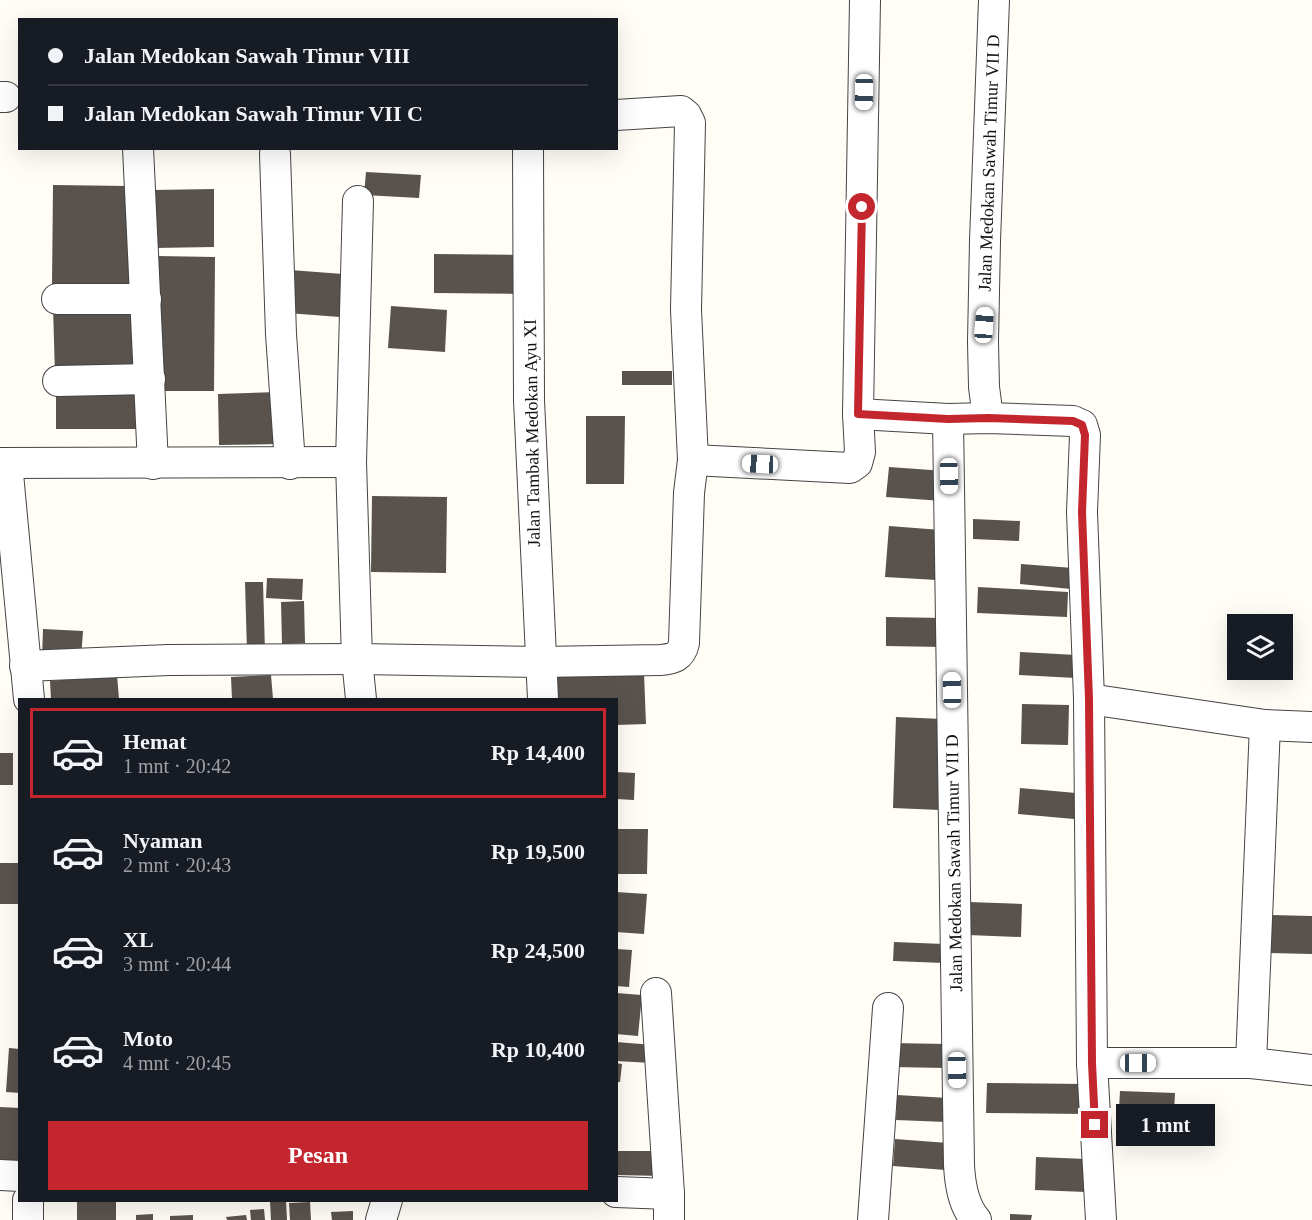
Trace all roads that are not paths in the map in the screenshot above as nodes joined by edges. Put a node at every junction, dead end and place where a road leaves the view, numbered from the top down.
1 (865, 0) edge
2 (994, 0) edge
3 (618, 115) edge
4 (138, 150) edge
5 (275, 154) dead end
6 (529, 158) edge
7 (358, 201) dead end
8 (146, 298) junction
9 (57, 299) dead end
10 (150, 379) junction
11 (58, 381) dead end
12 (858, 414) junction
13 (988, 418) junction
14 (948, 419) junction
15 (693, 460) junction
16 (351, 462) junction
17 (4, 463) edge
18 (153, 464) junction
19 (290, 464) junction
20 (357, 659) junction
21 (540, 662) junction
22 (25, 666) junction
23 (29, 698) edge
24 (361, 698) edge
25 (543, 698) edge
26 (1089, 699) junction
27 (1265, 724) junction
28 (1312, 727) edge
29 (656, 993) dead end
30 (888, 1008) dead end
31 (1092, 1063) junction
32 (1251, 1063) junction
33 (1312, 1070) edge
34 (0, 1176) edge
35 (18, 1176) edge
36 (618, 1193) edge
37 (28, 1202) edge
38 (386, 1202) edge
39 (669, 1207) edge
40 (28, 1220) edge
41 (381, 1220) edge
42 (873, 1220) edge
43 (976, 1220) edge
44 (1101, 1220) edge

1 - 12 street
2 - 13 street, Jalan Medokan Sawah Timur VII D
3 - 15 street
4 - 8 street
5 - 19 street
6 - 21 street, Jalan Tambak Medokan Ayu XI
7 - 16 street
8 - 9 street
8 - 10 street
10 - 11 street
10 - 18 street
12 - 14 street
12 - 15 street
13 - 14 street
13 - 26 street
14 - 43 street, Jalan Medokan Sawah Timur VII D
15 - 21 street
16 - 19 street
16 - 20 street
17 - 18 street
17 - 22 street
18 - 19 street
20 - 21 street
20 - 22 street
20 - 24 street
21 - 25 street, Jalan Tambak Medokan Ayu XI
22 - 23 street
26 - 27 street
26 - 31 street
27 - 28 street
27 - 32 street
29 - 39 street
30 - 42 street
31 - 32 street
31 - 44 street
32 - 33 street
34 - 35 street
36 - 39 street
37 - 40 street
38 - 41 street

